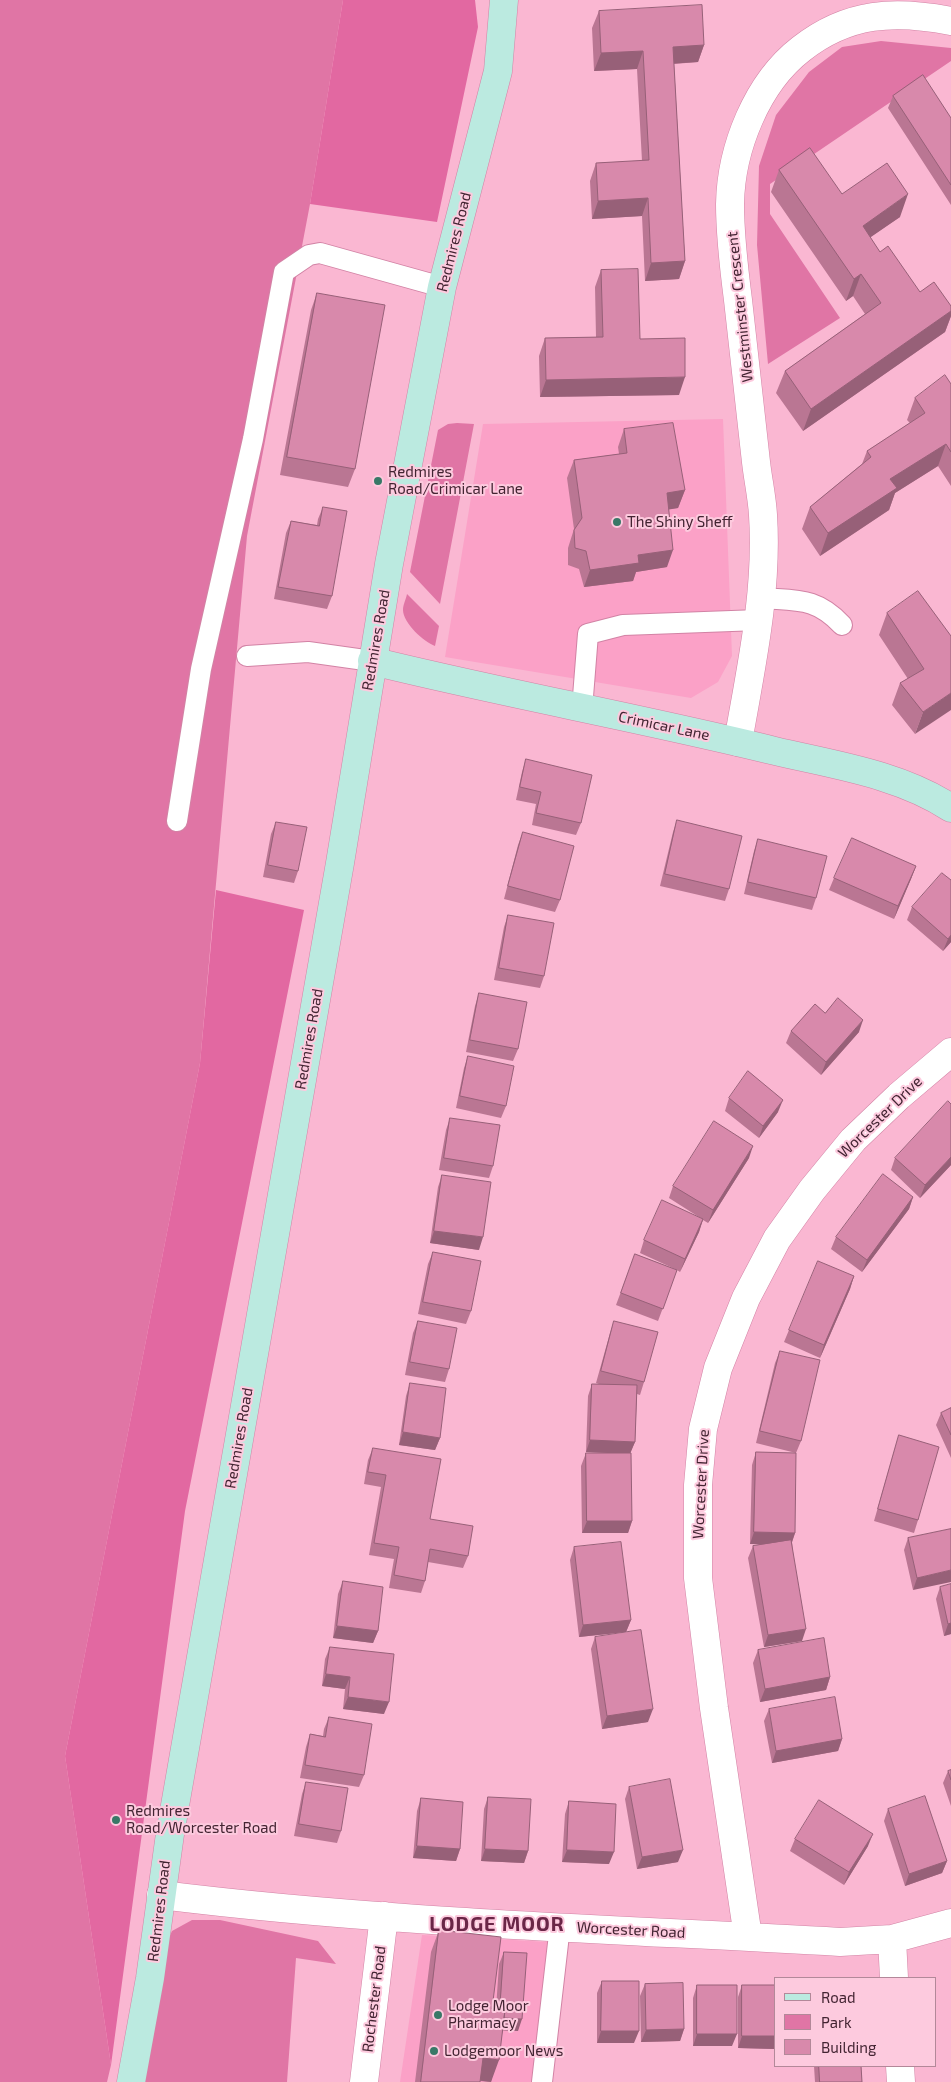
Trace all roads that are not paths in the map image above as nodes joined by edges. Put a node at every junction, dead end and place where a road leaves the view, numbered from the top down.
1 (504, 0) edge
2 (922, 8) edge
3 (951, 21) edge
4 (442, 287) junction
5 (760, 609) junction
6 (842, 625) dead end
7 (246, 656) dead end
8 (372, 661) junction
9 (582, 709) junction
10 (738, 742) junction
11 (951, 808) edge
12 (177, 820) dead end
13 (951, 1052) edge
14 (161, 1895) junction
15 (384, 1916) junction
16 (951, 1923) edge
17 (560, 1926) junction
18 (748, 1937) junction
19 (892, 1939) junction
20 (894, 1977) edge
21 (900, 2067) edge
22 (131, 2082) edge
23 (364, 2082) edge
24 (542, 2082) edge
25 (901, 2082) edge

1 - 4 street, Redmires Road
2 - 3 street, Westminster Crescent
2 - 5 street, Westminster Crescent
4 - 8 street, Redmires Road
4 - 12 lane
5 - 6 lane
5 - 9 lane
5 - 10 street, Westminster Crescent
7 - 8 lane
8 - 9 street, Crimicar Lane
8 - 14 street, Redmires Road
9 - 10 street, Crimicar Lane
10 - 11 street, Crimicar Lane
13 - 18 street, Worcester Drive
14 - 15 street, Worcester Road
14 - 22 street, Redmires Road
15 - 17 street, Worcester Road
15 - 23 street, Rochester Road
16 - 19 street, Worcester Road
17 - 18 street, Worcester Road
17 - 24 lane
18 - 19 street, Worcester Road
19 - 20 street
21 - 25 street

